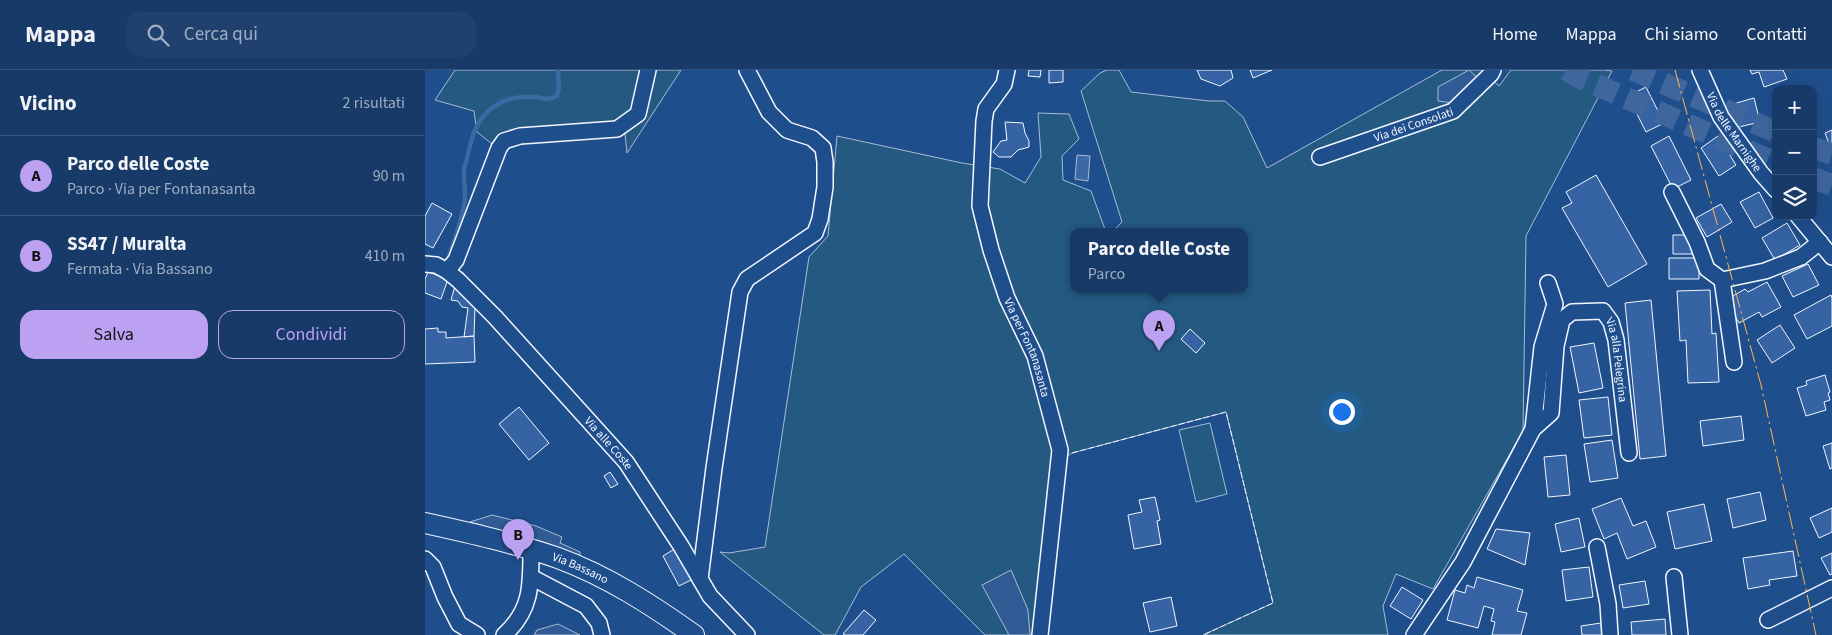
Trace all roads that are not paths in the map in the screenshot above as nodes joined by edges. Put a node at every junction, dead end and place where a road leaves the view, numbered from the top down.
1 (648, 70) edge
2 (747, 70) edge
3 (1007, 70) edge
4 (1700, 70) edge
5 (1492, 72) edge
6 (1319, 157) dead end
7 (1772, 185) edge
8 (1672, 192) dead end
9 (1801, 220) edge
10 (1820, 242) junction
11 (1832, 257) edge
12 (425, 264) edge
13 (447, 271) junction
14 (1722, 280) junction
15 (1548, 283) dead end
16 (1734, 362) dead end
17 (1533, 429) junction
18 (1629, 453) dead end
19 (426, 524) edge
20 (1597, 547) dead end
21 (531, 549) junction
22 (425, 560) edge
23 (531, 577) junction
24 (1674, 577) dead end
25 (700, 579) junction
26 (1832, 588) edge
27 (1767, 620) dead end
28 (477, 635) edge
29 (504, 635) edge
30 (602, 635) edge
31 (694, 635) edge
32 (747, 635) edge
33 (1040, 635) edge
34 (1414, 635) edge
35 (1610, 635) edge
36 (1680, 635) edge

1 - 13 street
2 - 25 street
3 - 33 street, Via per Fontanasanta
4 - 7 street, Via delle Marnighe
5 - 6 street, Via dei Consolati
8 - 14 street
9 - 10 street
10 - 11 street
10 - 14 street
12 - 13 street, Via alle Coste
13 - 25 street, Via alle Coste
14 - 16 street
15 - 17 street, Via alla Pelegrina
17 - 18 street, Via alla Pelegrina
17 - 34 street, Via alla Pelegrina
19 - 21 main road, Via Bassano
20 - 35 street
21 - 23 street
21 - 31 main road, Via Bassano
22 - 28 street
23 - 29 street
23 - 30 street
24 - 36 street
25 - 32 street, Via alle Coste
26 - 27 street

